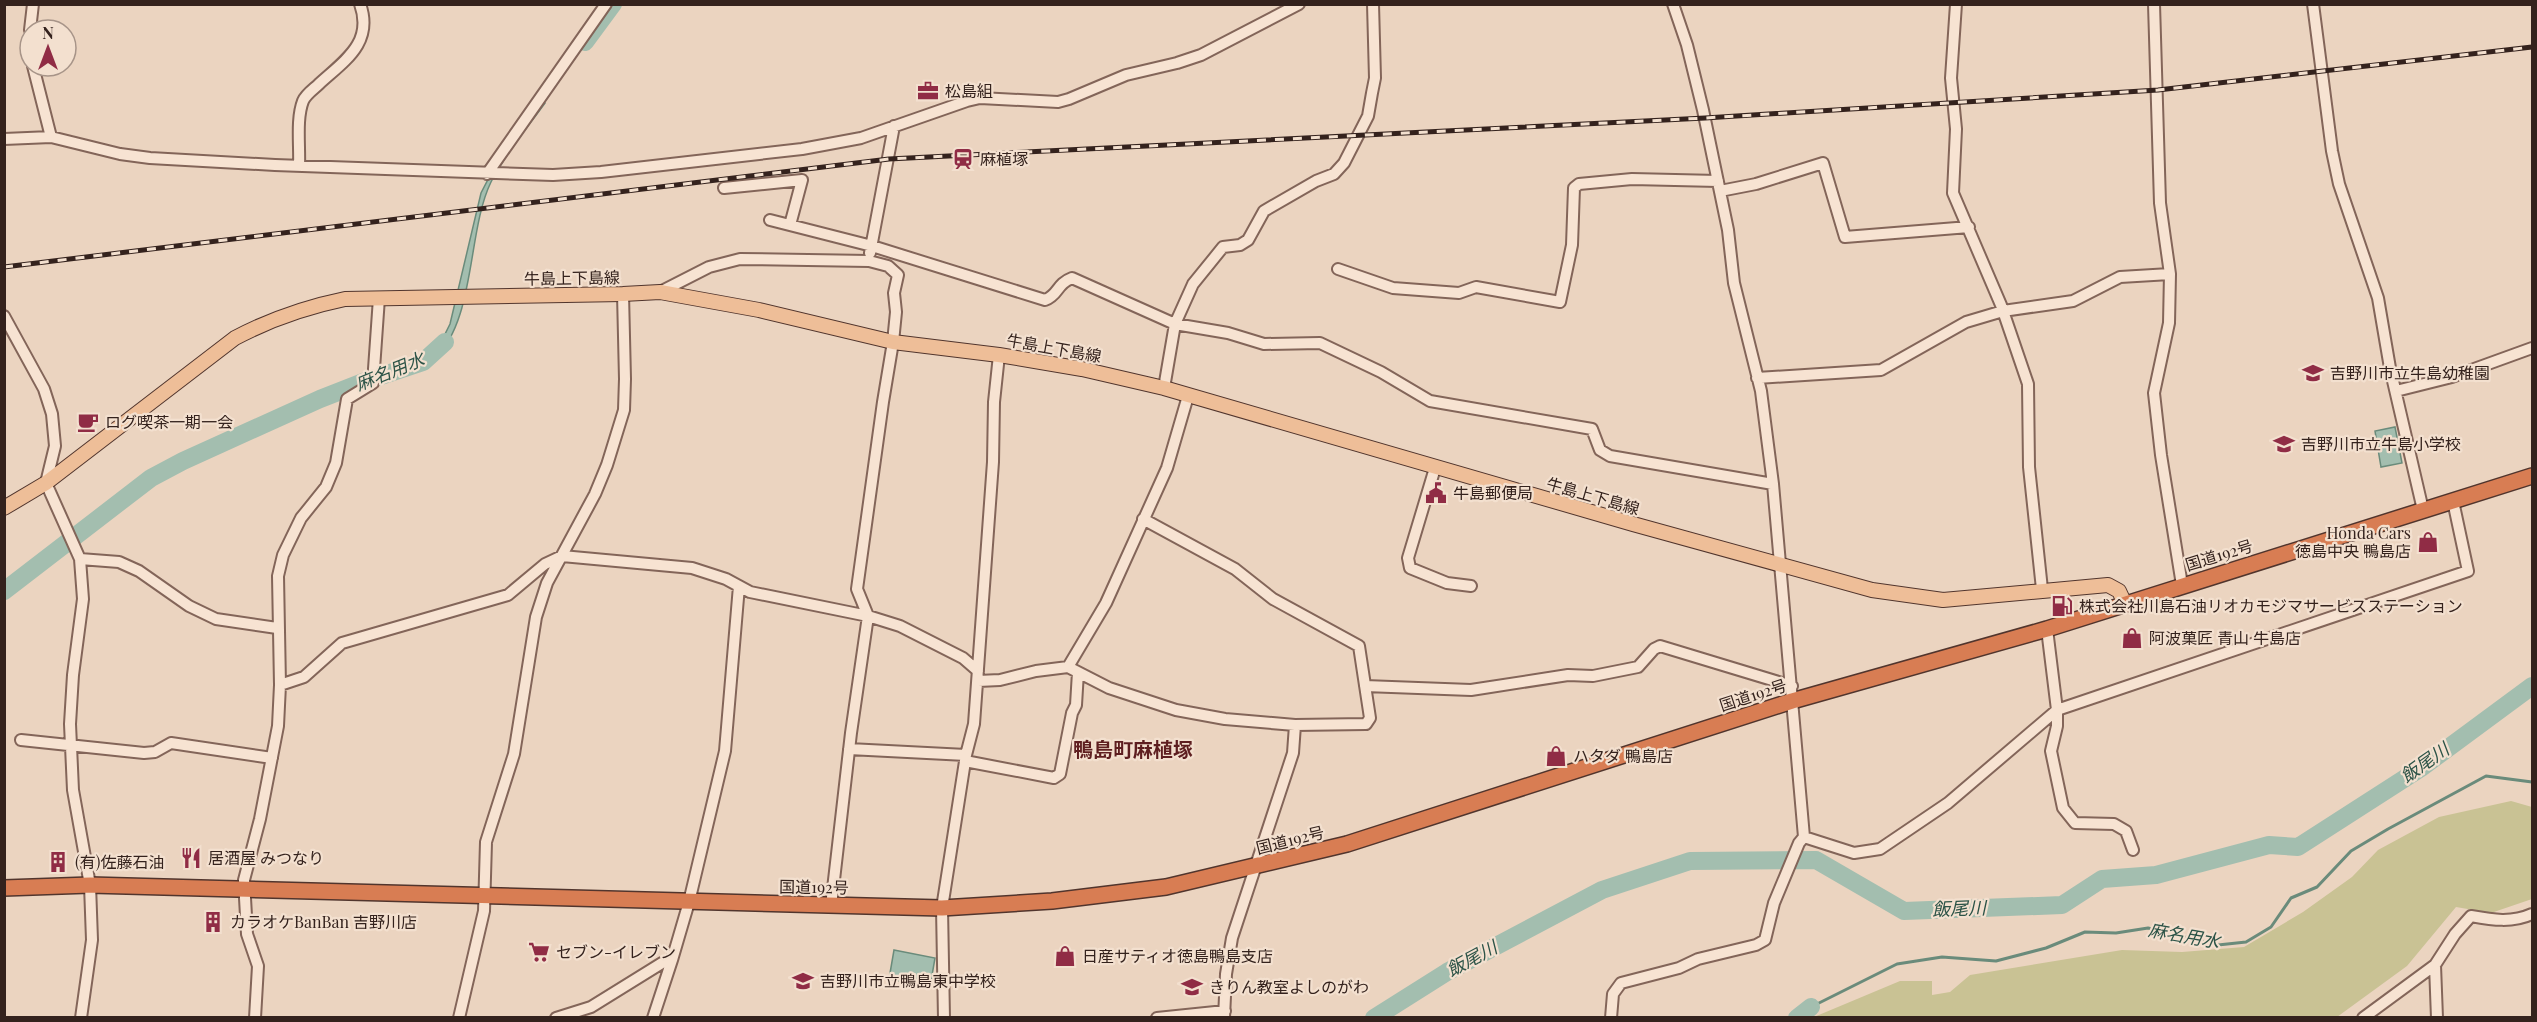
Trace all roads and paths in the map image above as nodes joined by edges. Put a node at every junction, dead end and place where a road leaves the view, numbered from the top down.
1 (360, 4) edge
2 (606, 4) edge
3 (1299, 4) edge
4 (1373, 4) edge
5 (1672, 4) edge
6 (1956, 4) edge
7 (2154, 4) edge
8 (2313, 4) edge
9 (36, 78) edge
10 (894, 126) junction
11 (51, 137) junction
12 (4, 139) edge
13 (299, 166) junction
14 (487, 174) junction
15 (1719, 186) junction
16 (723, 188) dead end
17 (770, 220) dead end
18 (790, 225) junction
19 (1969, 228) junction
20 (872, 246) junction
21 (869, 261) junction
22 (1338, 269) dead end
23 (2170, 274) junction
24 (660, 291) junction
25 (623, 294) junction
26 (380, 298) junction
27 (2003, 311) junction
28 (4, 316) edge
29 (1175, 324) junction
30 (893, 342) junction
31 (2532, 348) edge
32 (999, 355) junction
33 (1757, 378) junction
34 (1164, 388) junction
35 (2396, 391) junction
36 (1188, 396) junction
37 (1435, 468) junction
38 (2532, 476) edge
39 (46, 483) junction
40 (1773, 484) junction
41 (2452, 501) junction
42 (4, 508) edge
43 (2422, 510) junction
44 (1143, 519) junction
45 (79, 555) junction
46 (562, 556) junction
47 (1781, 564) junction
48 (2182, 585) junction
49 (739, 586) junction
50 (1471, 586) dead end
51 (2042, 589) junction
52 (2125, 604) junction
53 (868, 616) junction
54 (277, 628) junction
55 (2047, 629) junction
56 (1073, 670) junction
57 (978, 676) junction
58 (280, 685) junction
59 (1365, 686) junction
60 (1792, 686) junction
61 (1792, 701) junction
62 (2057, 710) junction
63 (1295, 725) junction
64 (21, 740) dead end
65 (71, 746) junction
66 (849, 749) junction
67 (272, 758) junction
68 (966, 758) junction
69 (1802, 840) junction
70 (2133, 850) dead end
71 (1255, 867) junction
72 (90, 885) junction
73 (4, 888) edge
74 (244, 890) junction
75 (485, 896) junction
76 (689, 902) junction
77 (831, 906) junction
78 (942, 908) junction
79 (2532, 914) edge
80 (672, 960) junction
81 (2435, 965) junction
82 (1224, 1014) edge
83 (81, 1017) edge
84 (255, 1017) edge
85 (459, 1017) edge
86 (556, 1017) edge
87 (653, 1017) edge
88 (944, 1017) edge
89 (1157, 1017) edge
90 (1611, 1017) edge
91 (2363, 1017) edge
92 (2437, 1017) edge

1 - 13 street
2 - 14 street
3 - 10 street
4 - 29 street
5 - 15 street
6 - 19 street
7 - 23 street
8 - 35 street
9 - 11 street
10 - 14 street
10 - 20 street
11 - 12 street
11 - 13 street
13 - 14 street
15 - 19 street
15 - 22 street
15 - 33 street
16 - 18 street
17 - 18 street
18 - 20 street
19 - 27 street
20 - 21 street
20 - 29 street
21 - 24 street
21 - 30 street
23 - 27 street
23 - 48 street
24 - 25 main road, 牛島上下島線
24 - 30 main road, 牛島上下島線
25 - 26 main road, 牛島上下島線
25 - 46 street
26 - 39 main road, 牛島上下島線
26 - 54 street
27 - 33 street
27 - 51 street
28 - 39 street
29 - 34 street
29 - 40 street
30 - 32 main road, 牛島上下島線
30 - 53 street
31 - 35 street
32 - 34 main road, 牛島上下島線
32 - 57 street
33 - 40 street
34 - 36 main road, 牛島上下島線
35 - 43 street
36 - 37 main road, 牛島上下島線
36 - 44 street
37 - 47 main road, 牛島上下島線
37 - 50 street
38 - 41 highway, 国道192号
39 - 42 main road, 牛島上下島線
39 - 45 street
40 - 47 street
41 - 43 highway, 国道192号
41 - 62 street
43 - 48 highway, 国道192号
44 - 56 street
44 - 59 street
45 - 54 street
45 - 65 street
46 - 49 street
46 - 58 street
46 - 75 street
47 - 51 main road, 牛島上下島線
47 - 60 street
48 - 52 highway, 国道192号
49 - 53 street
49 - 76 street
51 - 52 main road, 牛島上下島線
52 - 55 highway, 国道192号
53 - 57 street
53 - 66 street
54 - 58 street
55 - 61 highway, 国道192号
55 - 62 street
56 - 57 street
56 - 63 street
56 - 68 street
57 - 68 street
58 - 67 street
59 - 60 street
59 - 63 street
60 - 61 street
61 - 69 street
61 - 71 highway, 国道192号
62 - 69 street
62 - 70 street
63 - 71 street
64 - 65 street
65 - 67 street
65 - 72 street
66 - 68 street
66 - 77 street
67 - 74 street
68 - 78 street
69 - 90 street
71 - 78 highway, 国道192号
71 - 82 street
72 - 73 highway, 国道192号
72 - 74 highway, 国道192号
72 - 83 street
74 - 75 highway, 国道192号
74 - 84 street
75 - 76 highway, 国道192号
75 - 85 street
76 - 77 highway, 国道192号
76 - 80 street
77 - 78 highway, 国道192号
78 - 88 street
79 - 81 street
80 - 86 street
80 - 87 street
81 - 91 street
81 - 92 street
82 - 89 street

